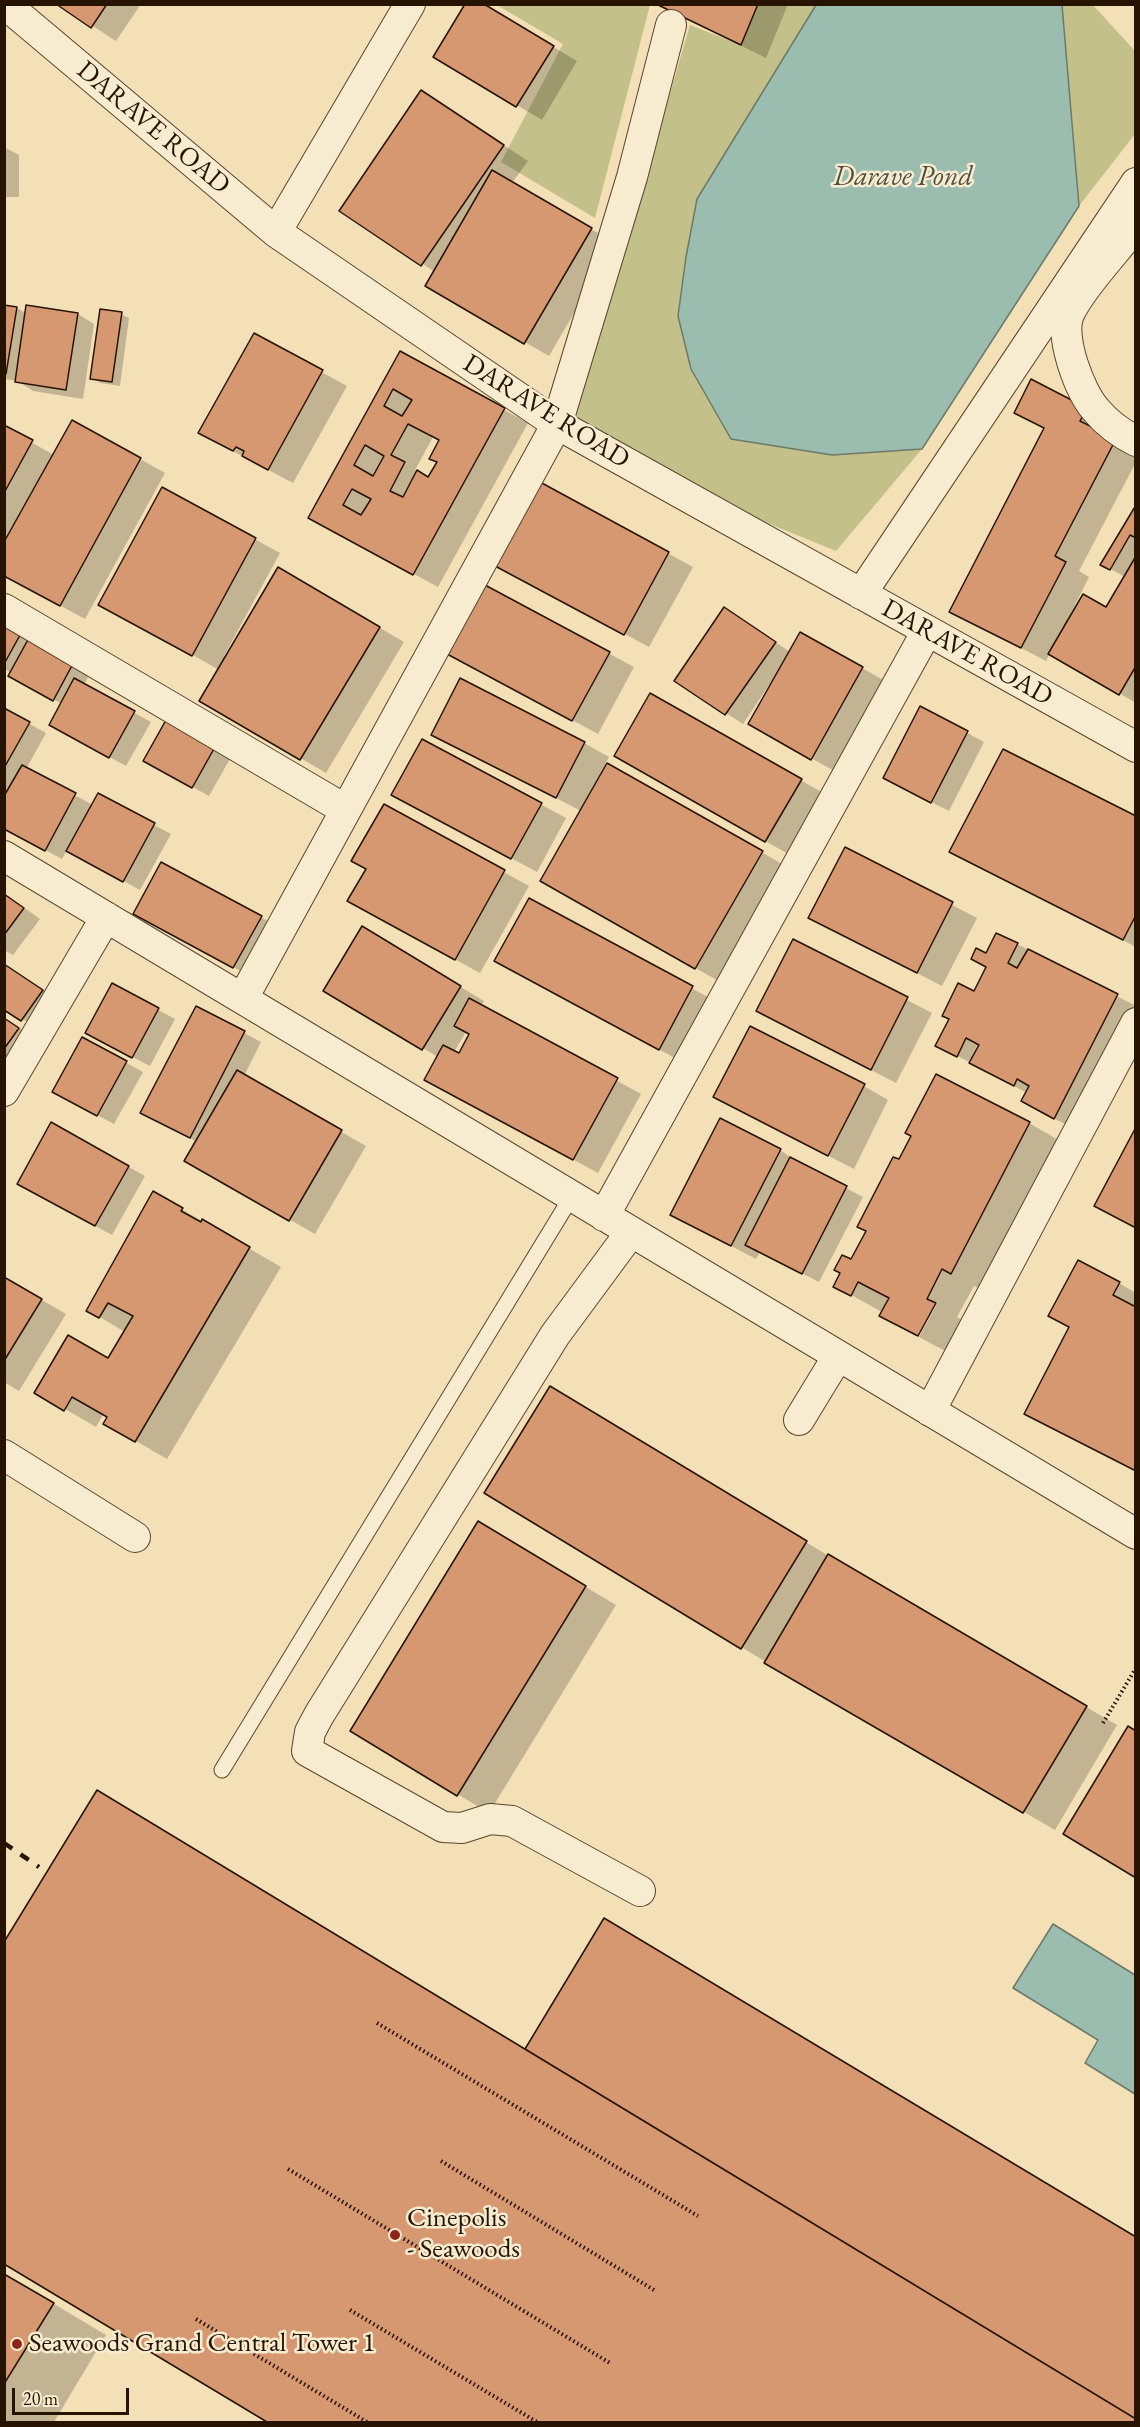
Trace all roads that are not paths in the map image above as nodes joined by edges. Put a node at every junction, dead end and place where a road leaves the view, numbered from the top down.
1 (5, 4) edge
2 (410, 4) edge
3 (671, 25) dead end
4 (1136, 183) edge
5 (1136, 225) edge
6 (276, 232) junction
7 (557, 424) junction
8 (1136, 441) edge
9 (861, 594) junction
10 (4, 609) edge
11 (927, 631) junction
12 (1136, 747) edge
13 (346, 810) junction
14 (4, 856) edge
15 (106, 917) junction
16 (243, 998) junction
17 (1136, 1023) edge
18 (4, 1091) edge
19 (572, 1196) junction
20 (604, 1216) junction
21 (631, 1232) junction
22 (838, 1356) junction
23 (930, 1411) junction
24 (799, 1420) dead end
25 (4, 1455) edge
26 (1136, 1534) edge
27 (135, 1537) dead end
28 (222, 1770) dead end
29 (640, 1891) dead end

1 - 6 street, DARAVE ROAD
2 - 6 street
3 - 7 street
4 - 9 street
5 - 8 street
6 - 7 street, DARAVE ROAD
7 - 9 street, DARAVE ROAD
7 - 13 street
9 - 11 street, DARAVE ROAD
10 - 13 street
11 - 12 street, DARAVE ROAD
11 - 20 street
13 - 16 street
14 - 15 street
15 - 16 street
15 - 18 street
16 - 19 street
17 - 23 street
19 - 20 street
19 - 28 lane
20 - 21 street
21 - 22 street
21 - 29 street
22 - 23 street
22 - 24 street
23 - 26 street
25 - 27 street

